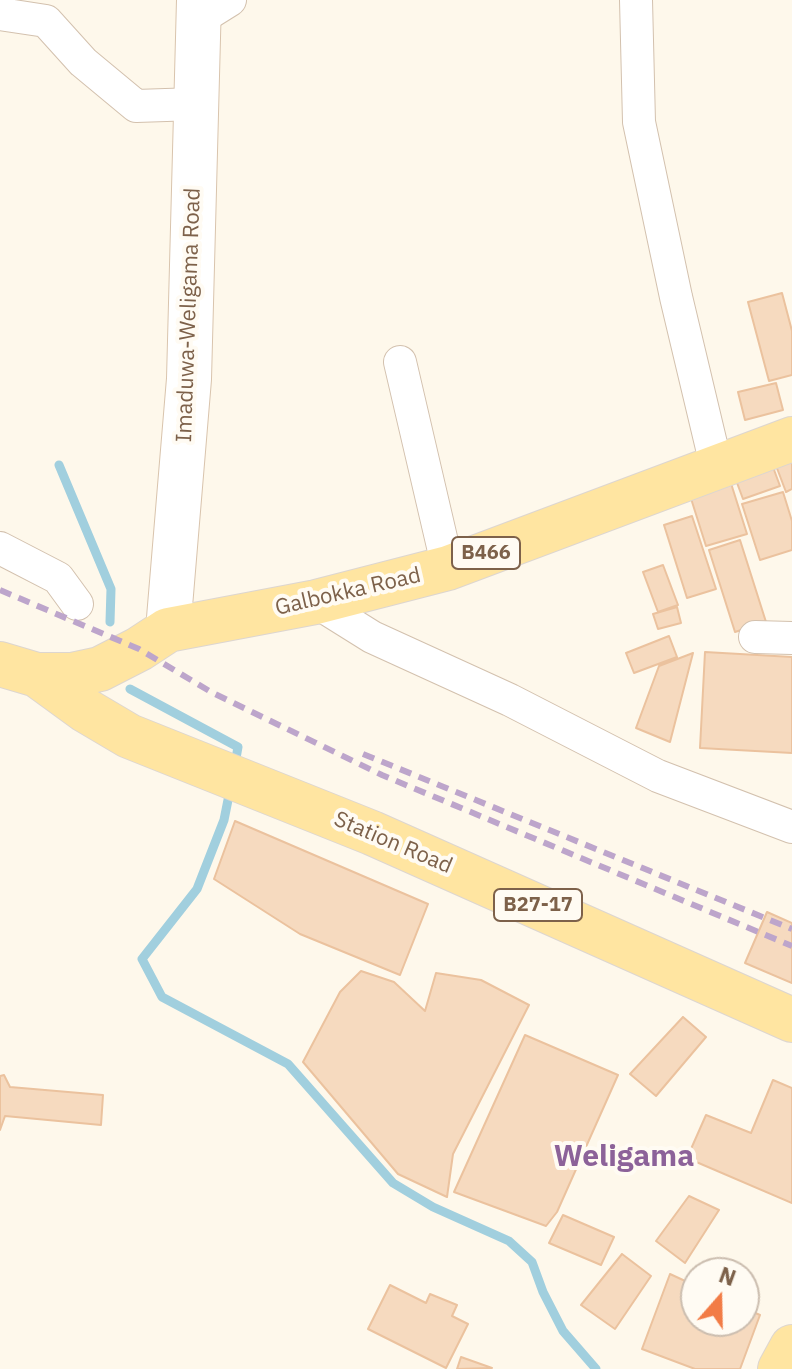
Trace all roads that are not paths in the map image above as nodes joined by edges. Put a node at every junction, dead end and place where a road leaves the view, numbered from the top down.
1 (636, 0) edge
2 (209, 7) edge
3 (0, 14) edge
4 (196, 104) junction
5 (400, 362) dead end
6 (792, 439) edge
7 (716, 465) junction
8 (0, 548) edge
9 (448, 568) junction
10 (316, 602) junction
11 (77, 604) dead end
12 (168, 630) junction
13 (755, 637) dead end
14 (792, 638) edge
15 (10, 667) edge
16 (792, 827) edge
17 (792, 1020) edge
18 (792, 1347) edge
19 (780, 1369) edge

1 - 7 street
2 - 4 main road, Imaduwa-Weligama Road
3 - 4 street
4 - 12 main road, Imaduwa-Weligama Road
5 - 9 street
6 - 7 main road, Galbokka Road / B466
7 - 9 main road, Galbokka Road / B466
8 - 11 street
9 - 10 main road, Galbokka Road / B466
10 - 12 main road, Galbokka Road / B466
10 - 16 street
12 - 15 main road, Galbokka Road / B466
13 - 14 street
15 - 17 main road, Station Road / B27-17
18 - 19 main road

